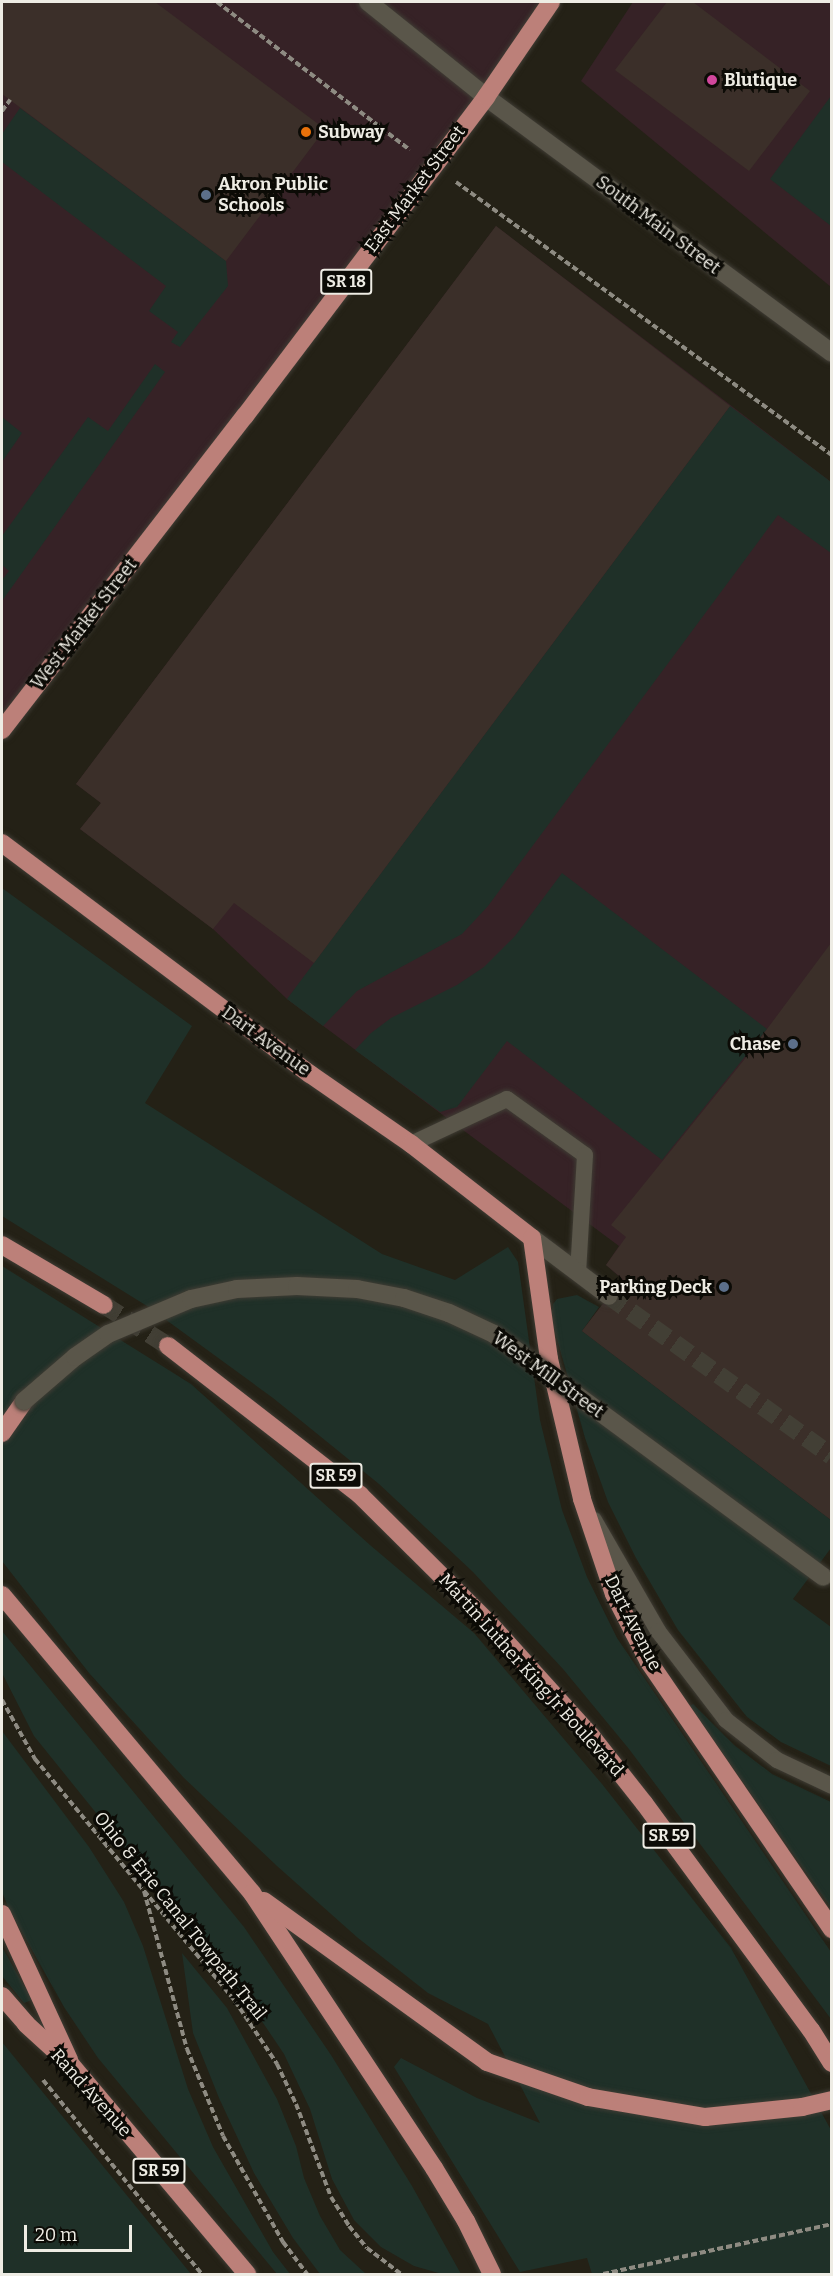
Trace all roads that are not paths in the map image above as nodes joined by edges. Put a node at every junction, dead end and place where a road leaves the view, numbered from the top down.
1 (368, 2) edge
2 (551, 2) edge
3 (486, 97) junction
4 (831, 353) edge
5 (167, 518) joint
6 (2, 730) edge
7 (2, 843) edge
8 (411, 1144) junction
9 (532, 1238) junction
10 (2, 1245) edge
11 (578, 1272) junction
12 (609, 1296) tunnel mouth
13 (104, 1305) tunnel mouth
14 (168, 1346) tunnel mouth
15 (24, 1401) junction
16 (2, 1416) edge
17 (2, 1433) edge
18 (582, 1499) junction
19 (828, 1583) edge
20 (2, 1595) edge
21 (831, 1786) edge
22 (252, 1893) junction
23 (2, 1914) edge
24 (831, 1929) edge
25 (2, 1996) edge
26 (831, 2063) edge
27 (72, 2066) junction
28 (831, 2100) edge
29 (248, 2274) edge
30 (492, 2274) edge

1 - 3 street, South Main Street
2 - 3 main road, East Market Street / SR 18
3 - 4 street, South Main Street
3 - 5 main road, East Market Street / SR 18
5 - 6 main road, West Market Street / SR 18
7 - 8 main road, Dart Avenue
8 - 9 main road, Dart Avenue
8 - 11 lane
9 - 11 street, Dart Avenue
9 - 18 main road, Dart Avenue
10 - 13 main road
11 - 12 street, Dart Avenue
14 - 26 main road, Martin Luther King Jr Boulevard / SR 59
15 - 16 street, West Mill Street
15 - 17 main road
15 - 19 street, West Mill Street, bridge
18 - 21 lane
18 - 24 main road, Dart Avenue
20 - 22 main road
22 - 28 main road
22 - 30 main road
23 - 27 main road
25 - 27 main road, Rand Avenue
27 - 29 main road, Rand Avenue / SR 59

